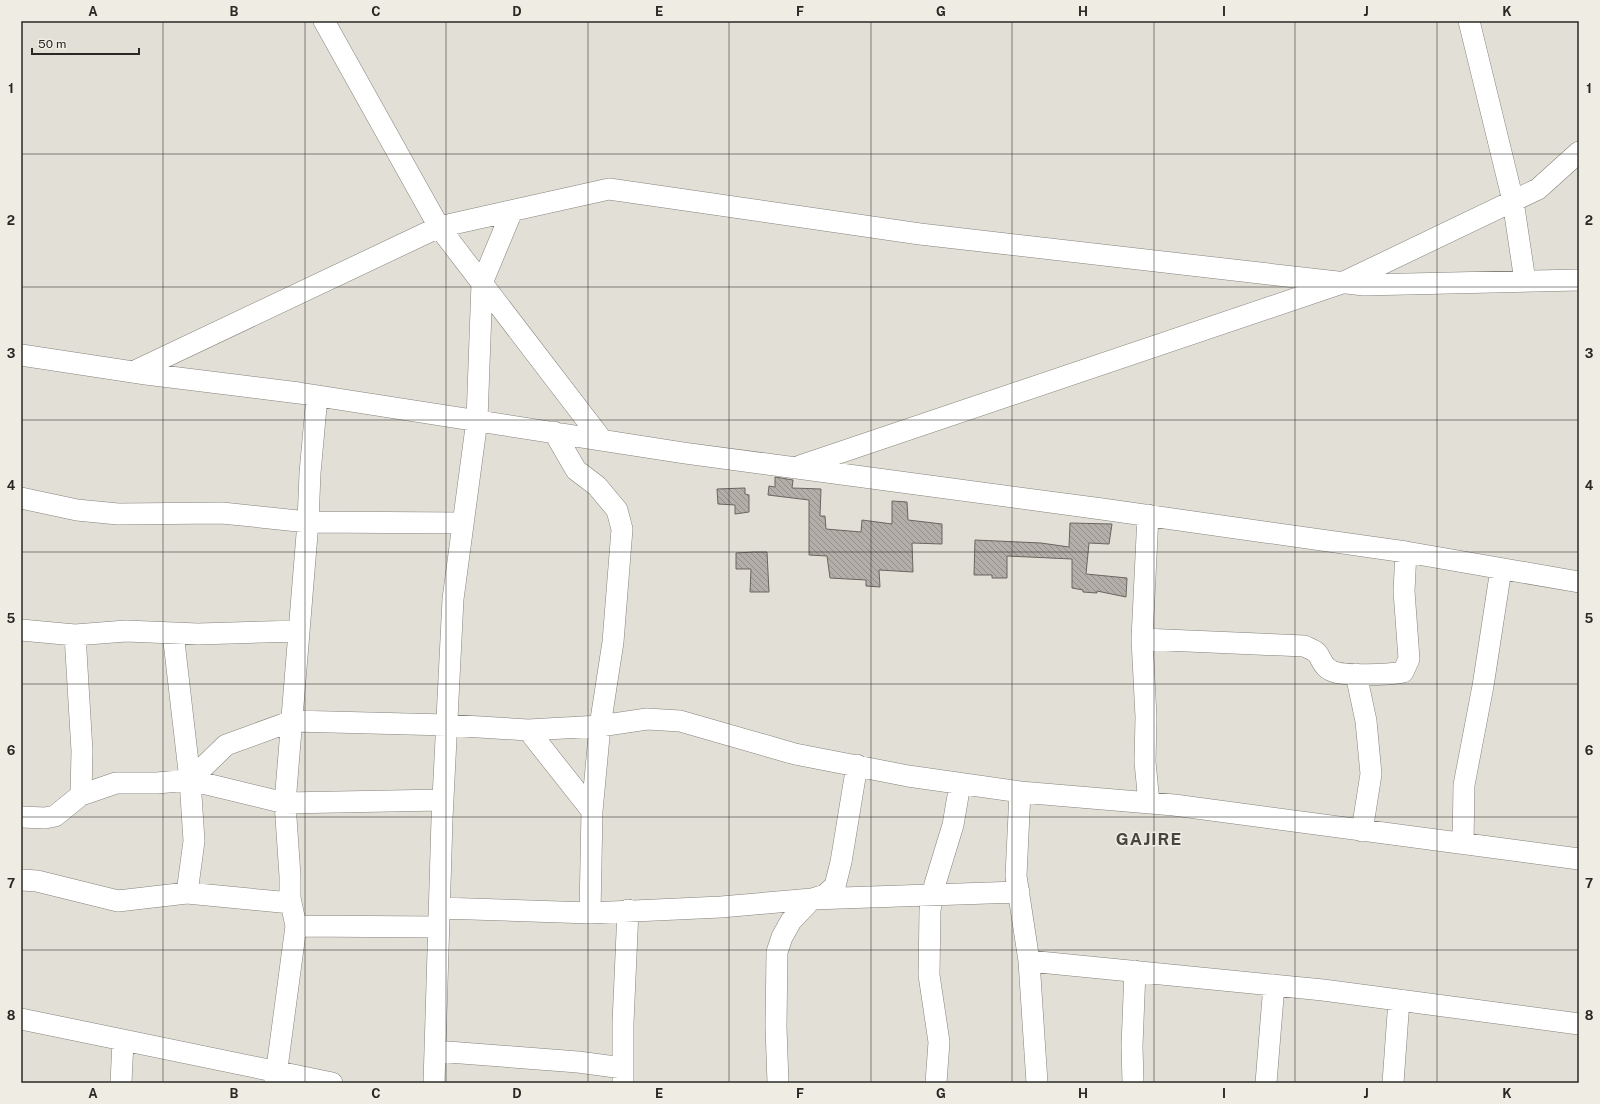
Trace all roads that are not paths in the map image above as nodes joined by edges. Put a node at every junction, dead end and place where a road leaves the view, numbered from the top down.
1 (324, 21) edge
2 (1469, 21) edge
3 (1579, 152) edge
4 (1513, 201) junction
5 (512, 211) junction
6 (439, 227) junction
7 (1579, 280) edge
8 (1525, 281) junction
9 (482, 283) junction
10 (1342, 283) junction
11 (21, 355) edge
12 (133, 372) junction
13 (317, 396) junction
14 (477, 420) junction
15 (554, 432) junction
16 (602, 440) junction
17 (796, 468) junction
18 (21, 498) edge
19 (1148, 515) junction
20 (308, 522) junction
21 (463, 523) junction
22 (1406, 552) junction
23 (1501, 569) junction
24 (1579, 582) edge
25 (21, 630) edge
26 (299, 631) junction
27 (173, 633) junction
28 (75, 635) junction
29 (1142, 639) junction
30 (1356, 674) junction
31 (292, 721) junction
32 (447, 724) junction
33 (600, 726) junction
34 (528, 730) junction
35 (857, 766) junction
36 (190, 780) junction
37 (960, 784) junction
38 (1020, 792) junction
39 (81, 795) junction
40 (443, 800) junction
41 (285, 803) junction
42 (1149, 803) junction
43 (592, 811) junction
44 (21, 817) edge
45 (1362, 831) junction
46 (1463, 843) junction
47 (1579, 859) edge
48 (21, 880) edge
49 (1018, 892) junction
50 (187, 893) junction
51 (933, 894) junction
52 (812, 899) junction
53 (291, 903) junction
54 (628, 910) junction
55 (590, 913) junction
56 (440, 918) junction
57 (296, 926) junction
58 (1029, 960) junction
59 (1135, 971) junction
60 (1274, 985) junction
61 (1399, 1000) junction
62 (21, 1019) edge
63 (1579, 1024) edge
64 (123, 1041) junction
65 (435, 1051) junction
66 (623, 1076) edge
67 (276, 1078) edge
68 (121, 1083) edge
69 (332, 1083) edge
70 (434, 1083) edge
71 (778, 1083) edge
72 (936, 1083) edge
73 (1037, 1083) edge
74 (1133, 1083) edge
75 (1266, 1083) edge
76 (1393, 1083) edge

1 - 6 street
2 - 4 street
3 - 4 street
4 - 8 street
4 - 10 street
5 - 6 street
5 - 9 street
5 - 10 street
6 - 9 street
6 - 12 street
7 - 8 street
8 - 10 street
9 - 14 street
9 - 16 street
10 - 17 street
11 - 12 street
12 - 13 street
13 - 14 street
13 - 20 street
14 - 15 street
14 - 21 street
15 - 16 street
15 - 33 street
16 - 17 street
17 - 19 street
18 - 20 street
19 - 22 street
19 - 29 street
20 - 21 street
20 - 26 street
21 - 32 street
22 - 23 street
22 - 30 street
23 - 24 street
23 - 46 street
25 - 28 street
26 - 27 street
26 - 31 street
27 - 28 street
27 - 36 street
28 - 39 street
29 - 30 street
29 - 42 street
30 - 45 street
31 - 32 street
31 - 36 street
31 - 41 street
32 - 34 street
32 - 40 street
33 - 34 street
33 - 35 street
33 - 43 street
34 - 43 street
35 - 37 street
35 - 52 street
36 - 39 street
36 - 41 street
36 - 50 street
37 - 38 street
37 - 51 street
38 - 42 street
38 - 49 street
39 - 44 street
40 - 41 street
40 - 56 street
41 - 53 street
42 - 45 street
43 - 55 street
45 - 46 street
46 - 47 street
48 - 50 street
49 - 51 street
49 - 58 street
50 - 53 street
51 - 52 street
51 - 72 street
52 - 54 street
52 - 71 street
53 - 57 street
54 - 55 street
54 - 66 street
55 - 56 street
56 - 57 street
56 - 65 street
57 - 67 street
58 - 59 street
58 - 73 street
59 - 60 street
59 - 74 street
60 - 61 street
60 - 75 street
61 - 63 street
61 - 76 street
62 - 64 street
64 - 67 street
64 - 68 street
65 - 66 street
65 - 70 street
67 - 69 street

